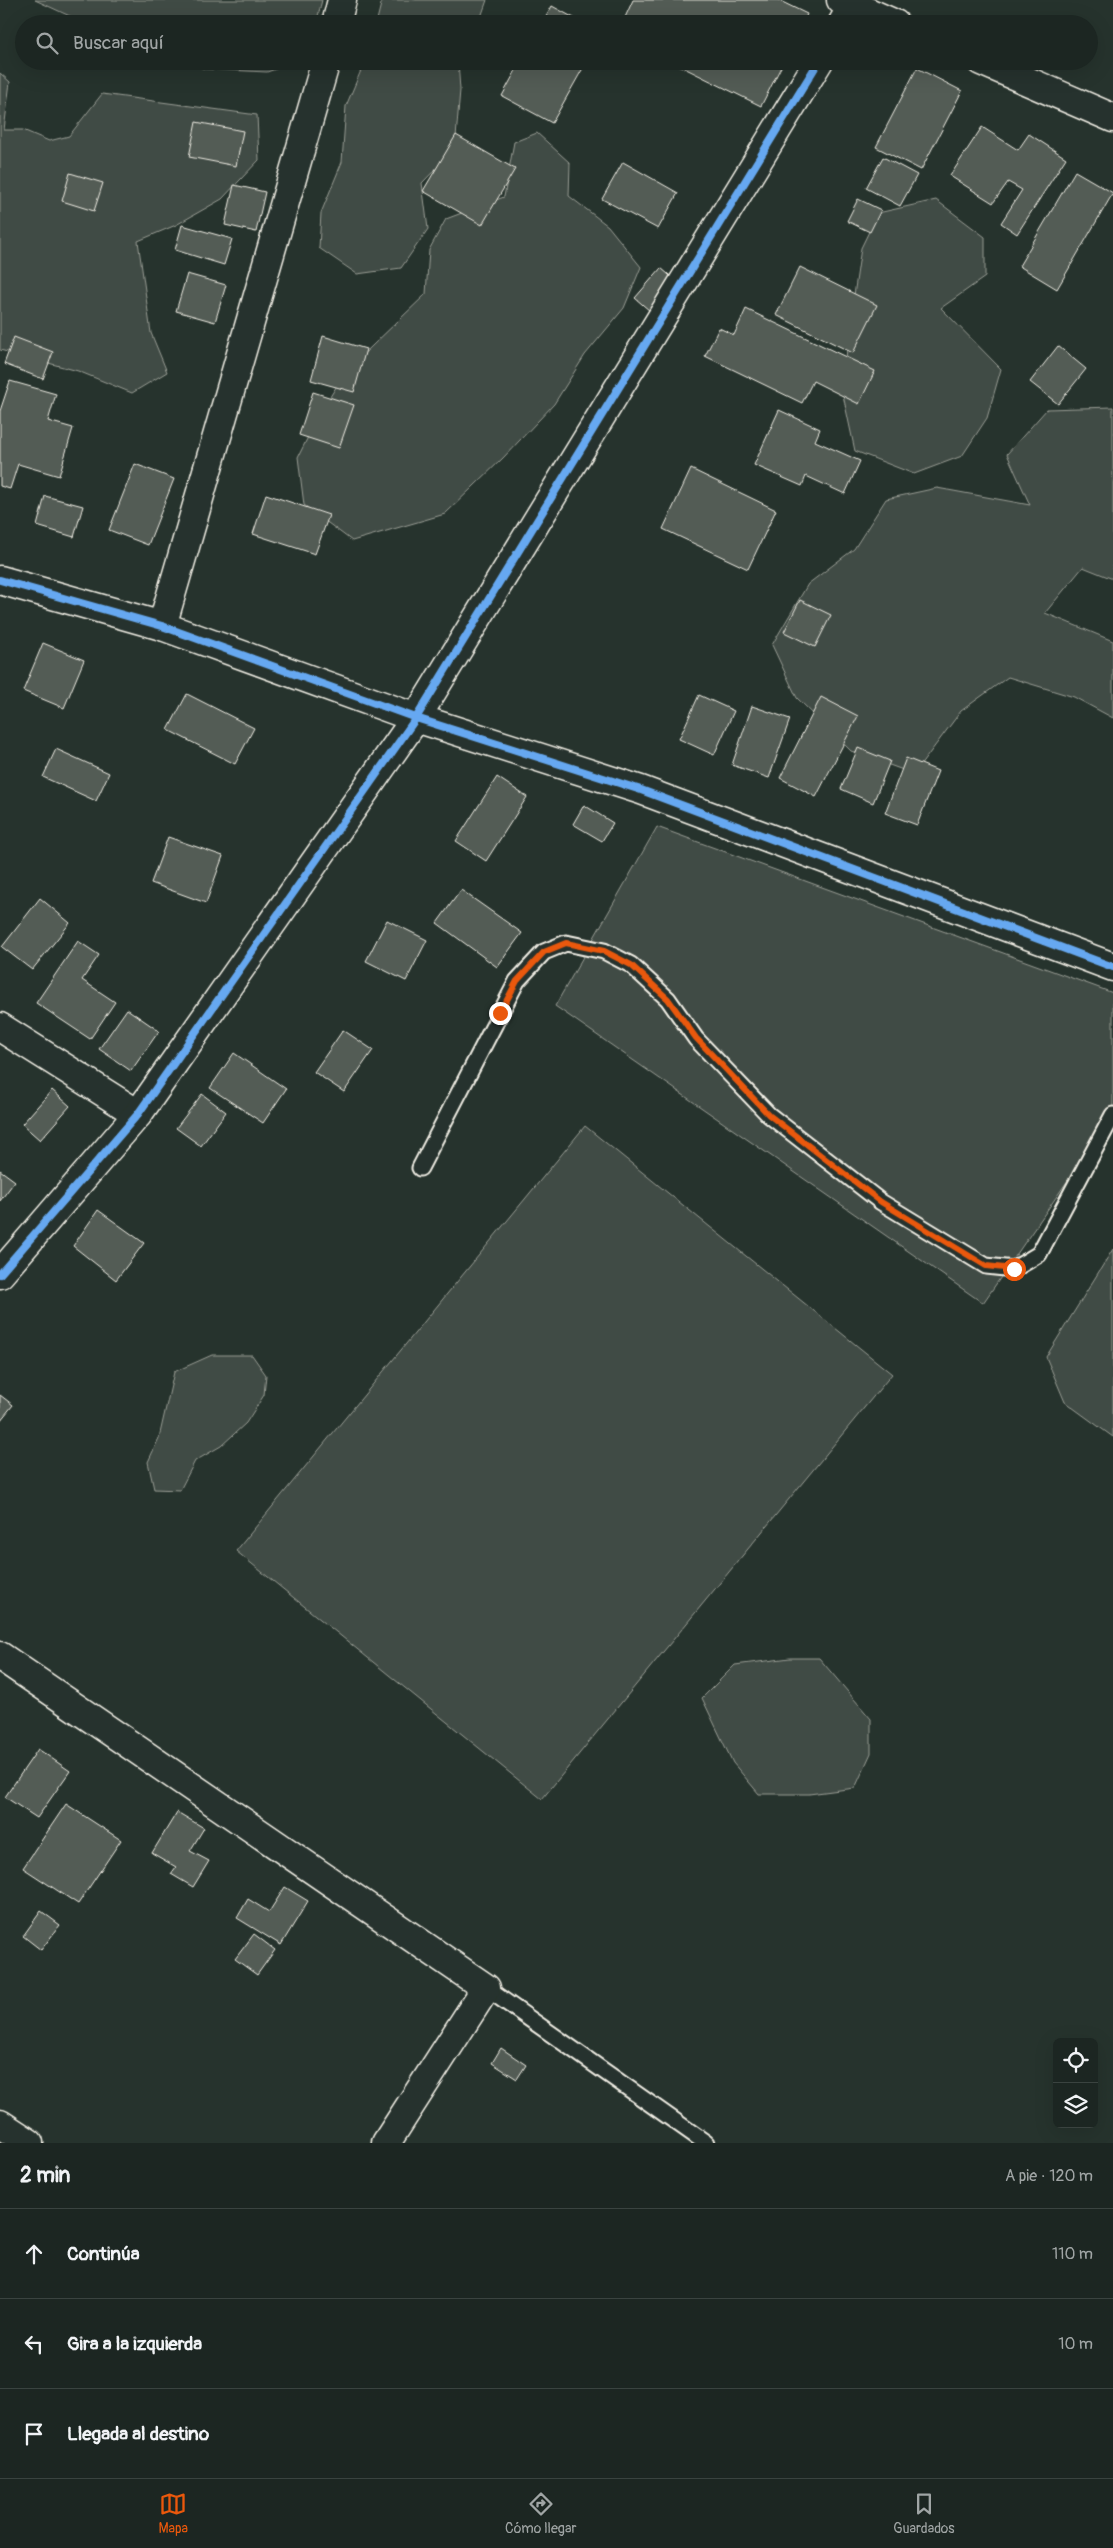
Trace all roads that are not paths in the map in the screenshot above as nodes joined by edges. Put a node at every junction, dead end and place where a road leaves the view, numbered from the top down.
1 (342, 0) edge
2 (848, 7) edge
3 (338, 15) edge
4 (870, 15) edge
5 (323, 70) edge
6 (813, 70) edge
7 (1003, 70) edge
8 (1113, 118) edge
9 (0, 580) edge
10 (162, 626) junction
11 (416, 718) junction
12 (1113, 967) edge
13 (0, 1027) edge
14 (138, 1114) junction
15 (1113, 1114) edge
16 (420, 1168) dead end
17 (0, 1274) edge
18 (0, 1656) edge
19 (486, 1988) junction
20 (0, 2124) edge
21 (29, 2143) edge
22 (386, 2143) edge
23 (706, 2143) edge

1 - 3 street
2 - 4 street
5 - 10 street
6 - 11 street
7 - 8 street
9 - 10 street
10 - 11 street
11 - 12 street
11 - 14 street
13 - 14 street
14 - 17 street
15 - 16 lane
18 - 19 street
19 - 22 street
19 - 23 lane
20 - 21 street

